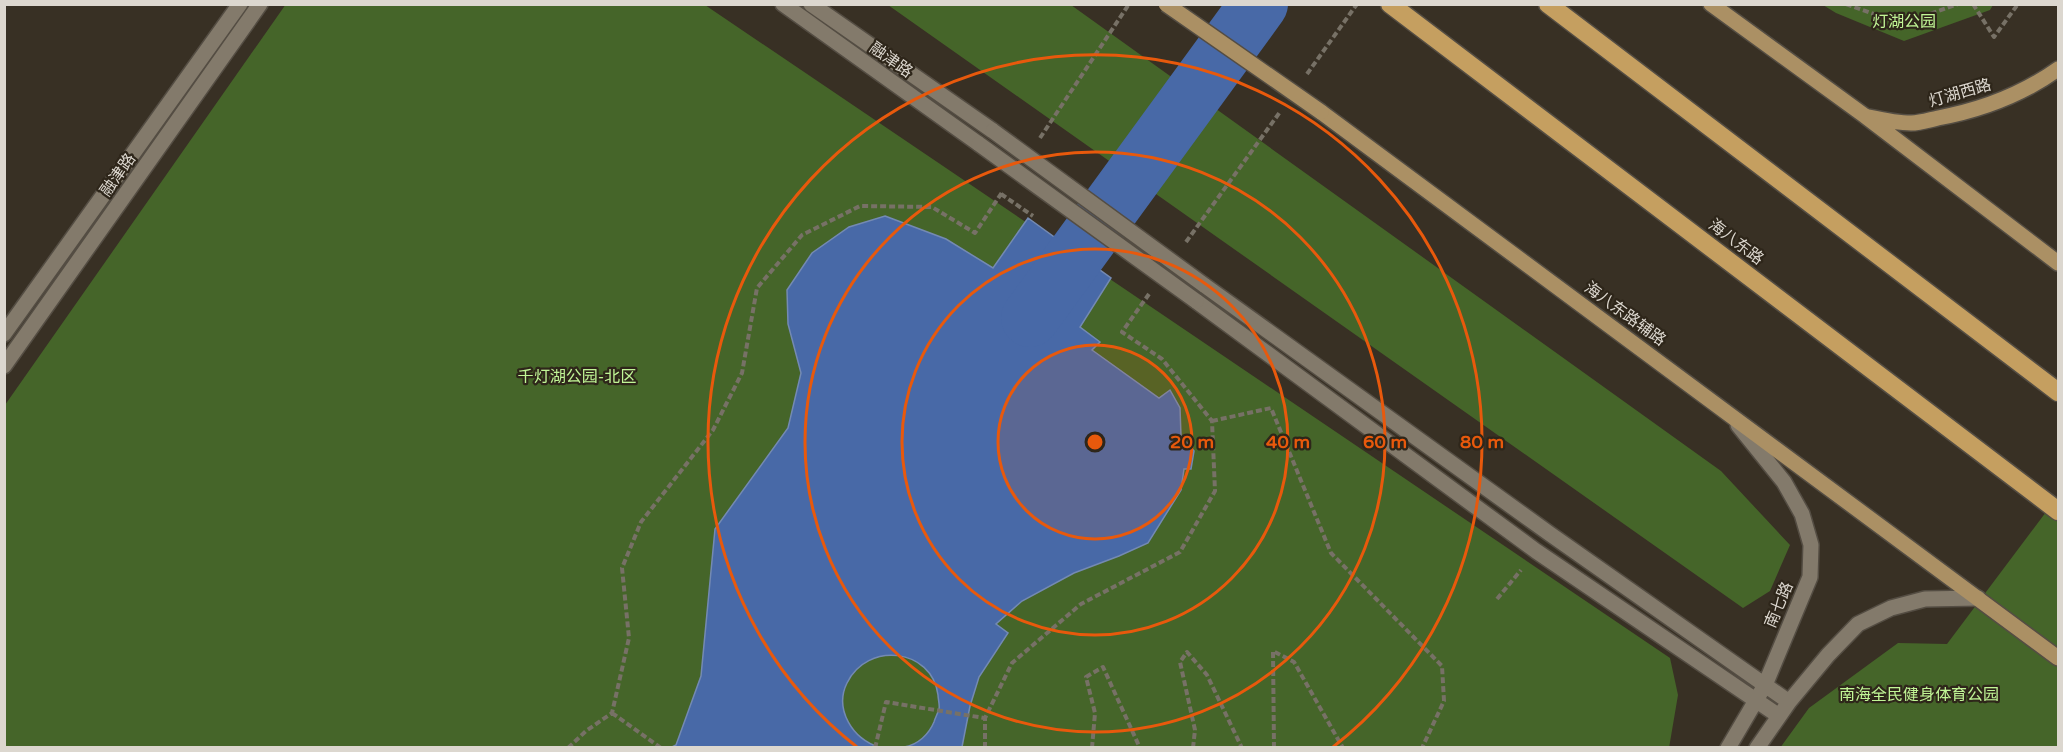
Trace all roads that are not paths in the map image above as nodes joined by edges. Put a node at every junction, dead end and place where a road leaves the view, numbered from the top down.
1 (240, 4) edge
2 (260, 4) edge
3 (783, 4) edge
4 (812, 4) edge
5 (1166, 4) edge
6 (1390, 4) edge
7 (1548, 4) edge
8 (1711, 4) edge
9 (2058, 69) edge
10 (1864, 116) junction
11 (2058, 263) edge
12 (4, 334) edge
13 (4, 366) edge
14 (2058, 392) edge
15 (1731, 415) junction
16 (2058, 511) edge
17 (1978, 598) junction
18 (2058, 658) edge
19 (1765, 685) junction
20 (1756, 700) junction
21 (1790, 702) junction
22 (1779, 716) junction
23 (1731, 743) edge
24 (1747, 747) edge
25 (1757, 747) edge

1 - 12 street, 融津路
2 - 13 street, 融津路
3 - 20 street, 融津路, bridge
4 - 19 street, 融津路, bridge
5 - 15 main road, 海八东路辅路, bridge
6 - 16 highway, 海八东路
7 - 14 highway
8 - 10 main road
9 - 10 main road, 灯湖西路
10 - 11 main road
15 - 17 main road, 海八东路辅路
15 - 19 street, 南七路
17 - 18 main road, 海八东路辅路
17 - 21 street
19 - 20 street, 南七路
19 - 21 street, 融津路
20 - 22 street, 融津路
20 - 23 street, 南七路
21 - 22 street
22 - 25 street
23 - 24 street

